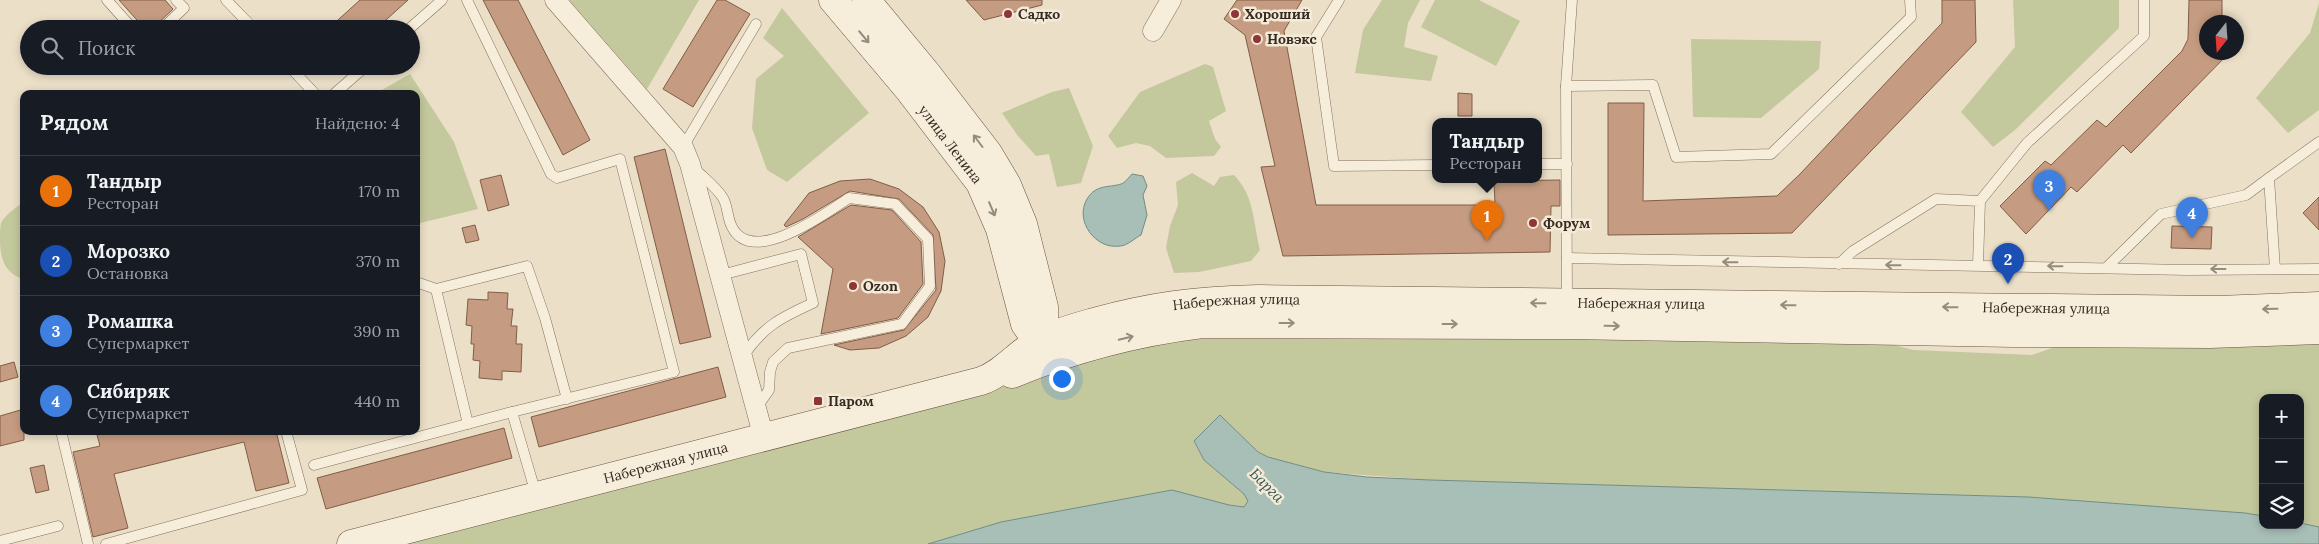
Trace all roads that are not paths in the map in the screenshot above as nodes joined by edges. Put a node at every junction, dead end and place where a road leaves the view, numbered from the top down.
1 (107, 0) edge
2 (176, 0) edge
3 (442, 0) edge
4 (467, 0) edge
5 (555, 0) edge
6 (833, 0) edge
7 (866, 0) edge
8 (1171, 0) edge
9 (1339, 0) edge
10 (1572, 0) edge
11 (1910, 0) edge
12 (2144, 0) edge
13 (232, 2) edge
14 (125, 20) edge
15 (171, 20) edge
16 (247, 20) edge
17 (419, 20) edge
18 (756, 24) dead end
19 (1153, 31) dead end
20 (297, 75) edge
21 (356, 75) edge
22 (1566, 86) junction
23 (311, 90) edge
24 (339, 90) edge
25 (2319, 142) edge
26 (686, 155) junction
27 (1542, 164) edge
28 (1567, 164) junction
29 (1432, 165) edge
30 (2269, 178) junction
31 (1980, 201) junction
32 (1567, 258) junction
33 (1839, 264) junction
34 (1978, 265) junction
35 (2107, 267) junction
36 (2275, 269) junction
37 (2319, 269) edge
38 (721, 275) junction
39 (1036, 281) junction
40 (420, 284) edge
41 (436, 290) junction
42 (2319, 306) edge
43 (1021, 314) junction
44 (1568, 314) junction
45 (1100, 321) junction
46 (2319, 330) edge
47 (1040, 342) junction
48 (1079, 349) junction
49 (743, 356) junction
50 (1009, 371) junction
51 (566, 399) junction
52 (757, 407) junction
53 (512, 412) junction
54 (468, 424) junction
55 (62, 435) edge
56 (287, 435) edge
57 (764, 438) junction
58 (314, 465) dead end
59 (536, 495) junction
60 (58, 526) dead end
61 (0, 541) edge
62 (88, 544) edge
63 (106, 544) edge
64 (351, 544) edge

1 - 14 lane
2 - 15 lane
3 - 17 lane
4 - 51 lane
5 - 26 street
6 -> 43 main road, улица Ленина
39 -> 7 main road, улица Ленина
8 - 19 street
9 - 29 lane
10 - 22 lane
11 - 22 lane
12 - 31 lane
13 - 16 lane
18 - 26 lane
20 - 23 lane
21 - 24 lane
22 - 28 lane
25 - 30 lane
26 - 38 street
26 - 52 lane
27 - 28 lane
28 - 32 lane
30 - 35 lane
30 - 36 lane
31 - 33 lane
31 - 34 lane
33 -> 32 lane
32 - 44 lane
34 -> 33 lane
35 -> 34 lane
36 -> 35 lane
36 - 37 lane
38 - 49 street
38 - 49 lane
39 - 45 main road, улица Ленина
39 - 47 main road, улица Ленина
40 - 41 lane
41 - 51 lane
41 - 54 lane
42 -> 44 main road, Набережная улица
43 - 47 main road, улица Ленина
43 - 50 main road, улица Ленина
44 -> 45 main road, Набережная улица
44 -> 46 main road, Набережная улица
48 -> 44 main road, Набережная улица
45 - 47 main road, Набережная улица
47 - 48 main road
47 - 50 main road, Набережная улица
48 - 50 main road, Набережная улица
49 - 52 street
50 - 57 main road, Набережная улица
51 - 53 lane
52 - 57 street
53 - 54 lane
53 - 59 lane
54 - 58 lane
55 - 62 lane
56 - 63 lane
57 - 59 main road, Набережная улица
59 - 64 main road, Набережная улица
60 - 61 lane

